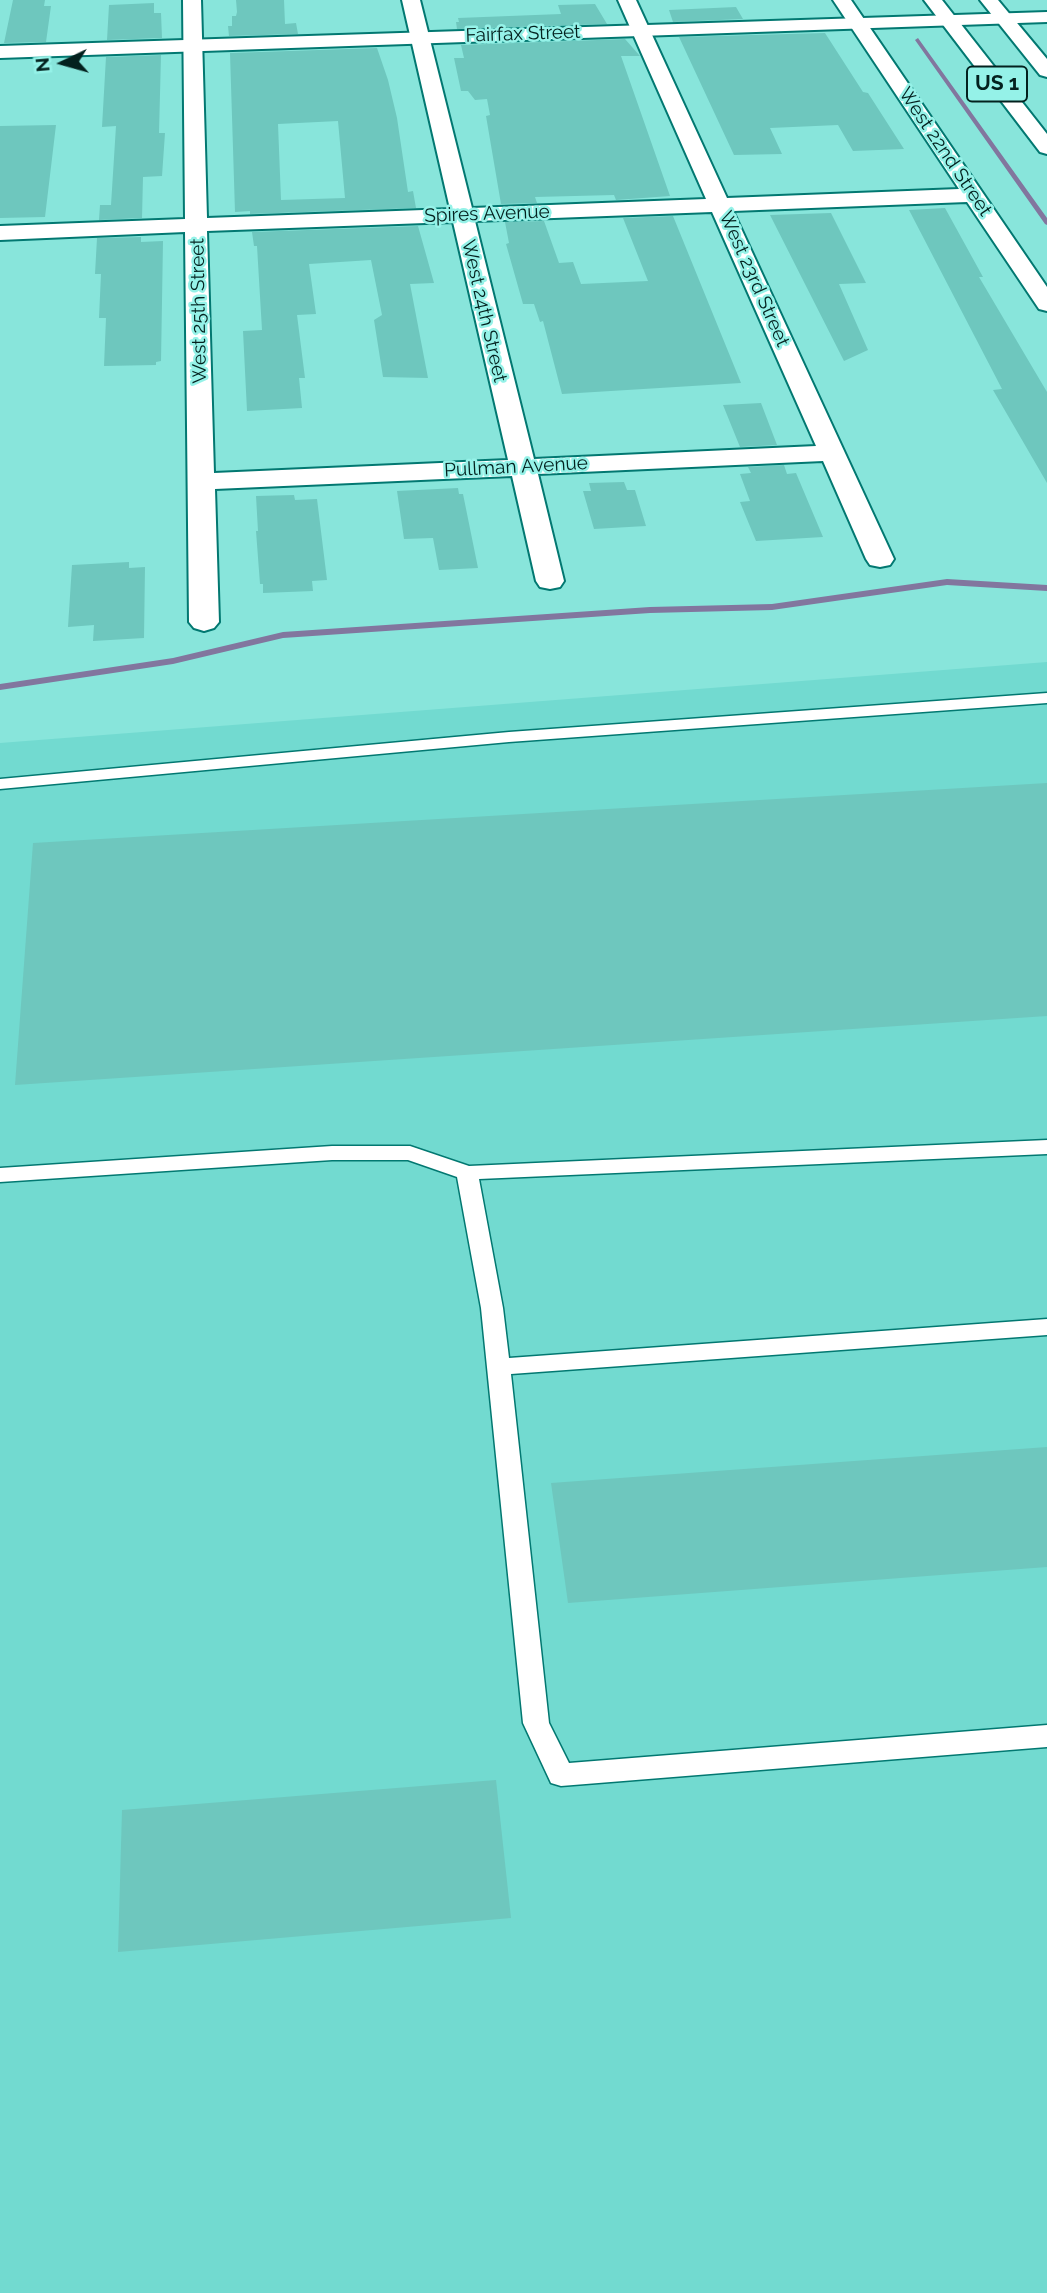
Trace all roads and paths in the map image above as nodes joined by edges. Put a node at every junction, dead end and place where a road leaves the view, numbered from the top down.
1 (192, 0) edge
2 (411, 0) edge
3 (627, 0) edge
4 (842, 0) edge
5 (933, 0) edge
6 (989, 0) edge
7 (1047, 17) edge
8 (1004, 18) junction
9 (948, 20) junction
10 (858, 23) junction
11 (641, 30) junction
12 (420, 38) junction
13 (193, 45) junction
14 (0, 52) edge
15 (1047, 71) edge
16 (1047, 148) edge
17 (973, 195) junction
18 (722, 205) junction
19 (461, 215) junction
20 (198, 225) junction
21 (0, 233) edge
22 (1047, 304) edge
23 (830, 453) junction
24 (521, 466) junction
25 (202, 482) junction
26 (880, 559) dead end
27 (550, 581) dead end
28 (204, 622) dead end
29 (1047, 698) edge
30 (0, 784) edge
31 (1047, 1147) edge
32 (467, 1173) junction
33 (0, 1175) edge
34 (1047, 1326) edge
35 (498, 1367) junction
36 (1047, 1736) edge

1 - 13 main road, West 25th Street
2 - 12 main road, West 24th Street
3 - 11 main road, West 23rd Street
4 - 10 main road, West 22nd Street
5 - 9 main road, US 1
6 - 8 main road, US 1
7 - 8 main road, Fairfax Street
8 - 9 main road, Fairfax Street
8 - 15 main road, US 1
9 - 10 main road, Fairfax Street
9 - 16 main road, US 1
10 - 11 main road, Fairfax Street
10 - 17 main road, West 22nd Street
11 - 12 main road, Fairfax Street
11 - 18 main road, West 23rd Street
12 - 13 main road, Fairfax Street
12 - 19 main road, West 24th Street
13 - 14 main road, Fairfax Street
13 - 20 main road, West 25th Street
17 - 18 main road, Spires Avenue
17 - 22 main road, West 22nd Street
18 - 19 main road, Spires Avenue
18 - 23 main road, West 23rd Street
19 - 20 main road, Spires Avenue
19 - 24 main road, West 24th Street
20 - 21 main road, Spires Avenue
20 - 25 main road, West 25th Street
23 - 24 main road, Pullman Avenue
23 - 26 main road, West 23rd Street
24 - 25 main road, Pullman Avenue
24 - 27 main road, West 24th Street
25 - 28 main road, West 25th Street
29 - 30 lane
31 - 32 lane
32 - 33 lane
32 - 35 lane
34 - 35 lane
35 - 36 lane

